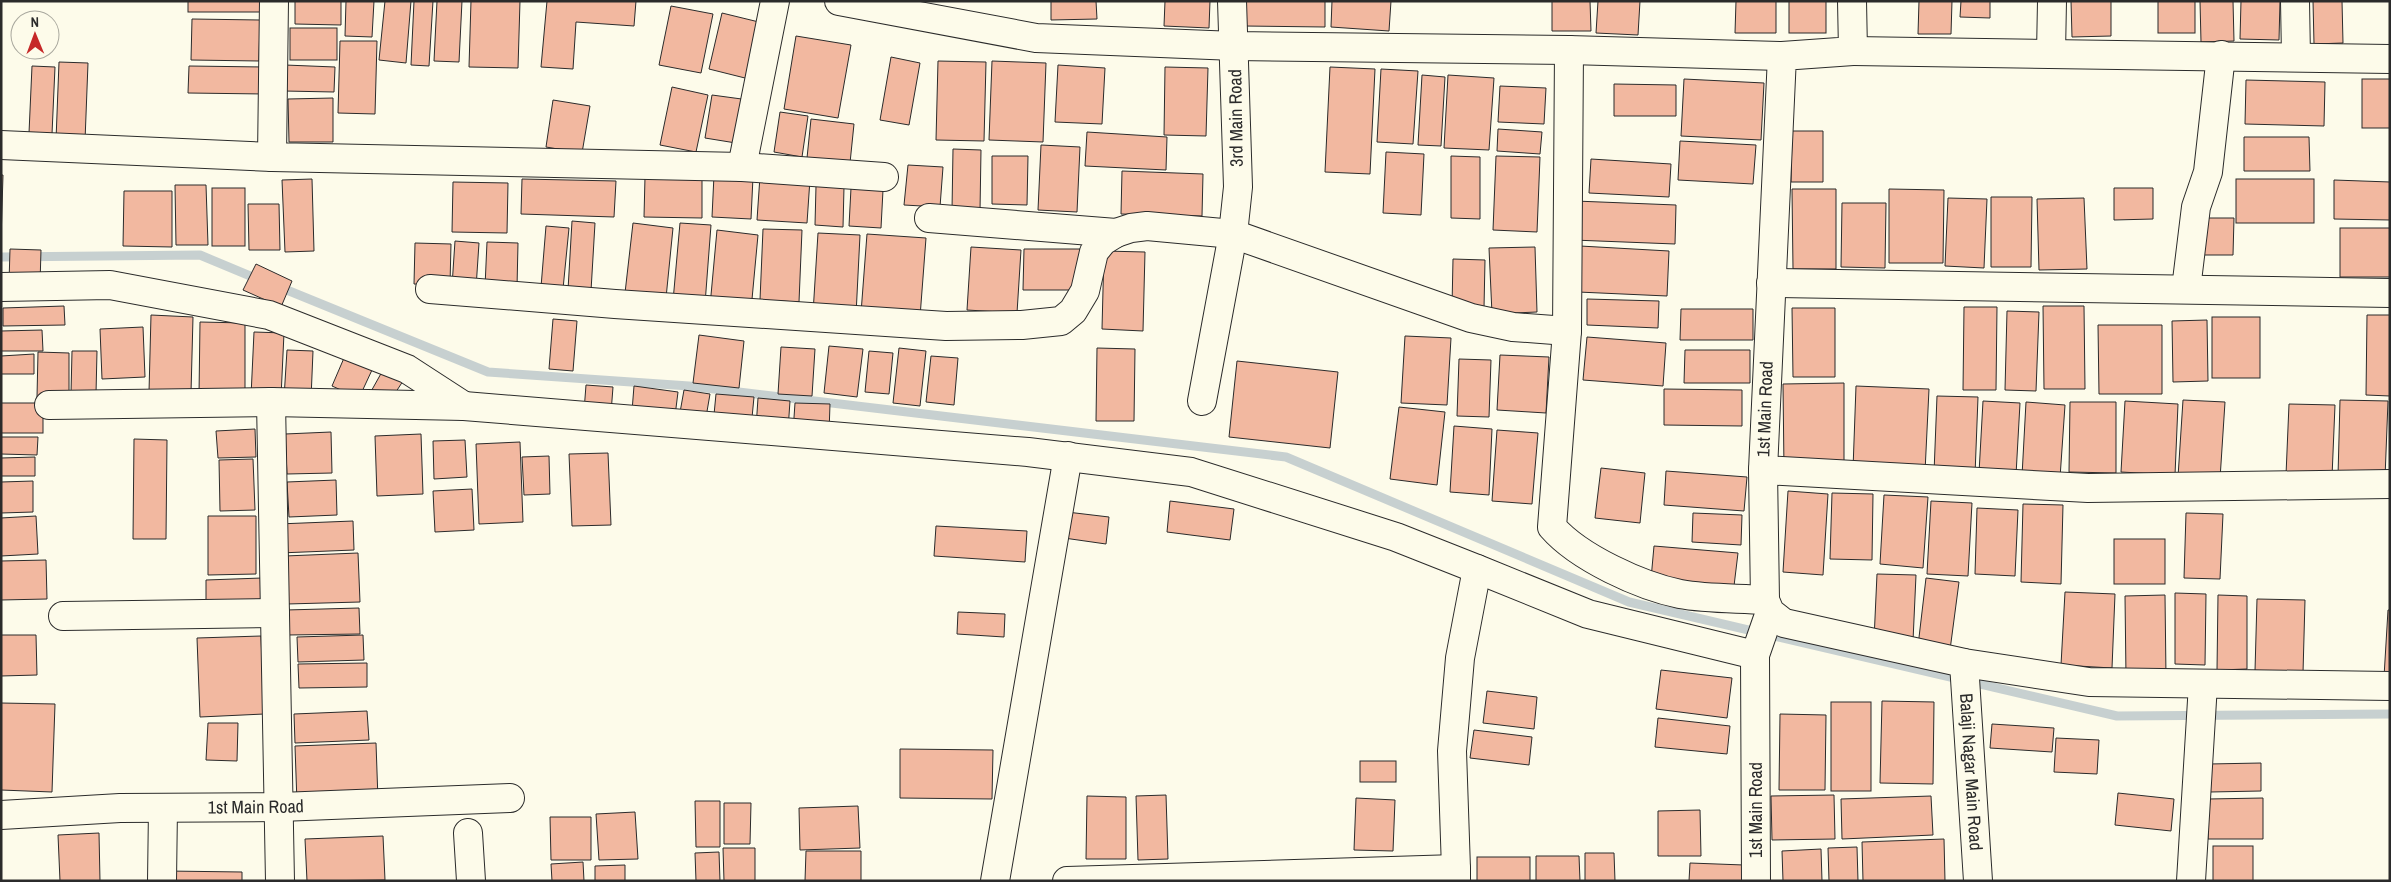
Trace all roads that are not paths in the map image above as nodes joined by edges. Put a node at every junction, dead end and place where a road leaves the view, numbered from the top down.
1 (274, 1) edge
2 (775, 1) edge
3 (839, 1) edge
4 (1232, 1) edge
5 (1852, 1) edge
6 (2052, 1) edge
7 (2295, 1) edge
8 (1235, 46) junction
9 (1569, 50) junction
10 (1853, 51) junction
11 (2052, 53) junction
12 (2221, 55) junction
13 (1782, 56) junction
14 (2296, 57) junction
15 (2390, 58) edge
16 (1, 145) edge
17 (272, 157) junction
18 (742, 167) junction
19 (884, 177) dead end
20 (929, 218) dead end
21 (1116, 233) junction
22 (1233, 234) junction
23 (1771, 283) junction
24 (1, 287) edge
25 (430, 289) dead end
26 (2186, 289) junction
27 (2390, 293) edge
28 (1567, 331) junction
29 (1202, 401) dead end
30 (271, 402) junction
31 (48, 405) dead end
32 (464, 406) junction
33 (1068, 456) junction
34 (1763, 470) junction
35 (2390, 484) edge
36 (1477, 569) junction
37 (276, 613) junction
38 (63, 616) dead end
39 (1763, 627) junction
40 (1964, 665) junction
41 (2390, 686) edge
42 (2202, 690) junction
43 (510, 798) dead end
44 (280, 807) junction
45 (163, 808) junction
46 (1, 815) edge
47 (468, 833) dead end
48 (1456, 875) edge
49 (162, 881) edge
50 (280, 881) edge
51 (471, 881) edge
52 (995, 881) edge
53 (1067, 881) edge
54 (1756, 881) edge
55 (1978, 881) edge
56 (2191, 881) edge

1 - 17 street
2 - 18 street
3 - 8 street
4 - 8 street, 3rd Main Road
5 - 10 street
6 - 11 street
7 - 14 street
8 - 9 street
8 - 22 street, 3rd Main Road
9 - 13 street
9 - 28 street
10 - 11 street
10 - 13 street
11 - 12 street
12 - 14 street
12 - 26 street
13 - 23 street, 1st Main Road
14 - 15 street
16 - 17 street
17 - 18 street
18 - 19 street
20 - 21 street
21 - 22 street
21 - 25 street
22 - 28 street
22 - 29 street, 3rd Main Road
23 - 26 street
23 - 34 street, 1st Main Road
24 - 32 street
26 - 27 street
28 - 39 street
30 - 31 street
30 - 32 street
30 - 37 street
32 - 33 street
33 - 36 street
33 - 52 street
34 - 35 street
34 - 39 street, 1st Main Road
36 - 39 street
36 - 48 street
37 - 38 street
37 - 44 street
39 - 40 street
39 - 54 street, 1st Main Road
40 - 42 street
40 - 55 street, Balaji Nagar Main Road
41 - 42 street
42 - 56 street
43 - 44 street, 1st Main Road
44 - 45 street, 1st Main Road
44 - 50 street
45 - 46 street, 1st Main Road
45 - 49 street
47 - 51 street
48 - 53 street

